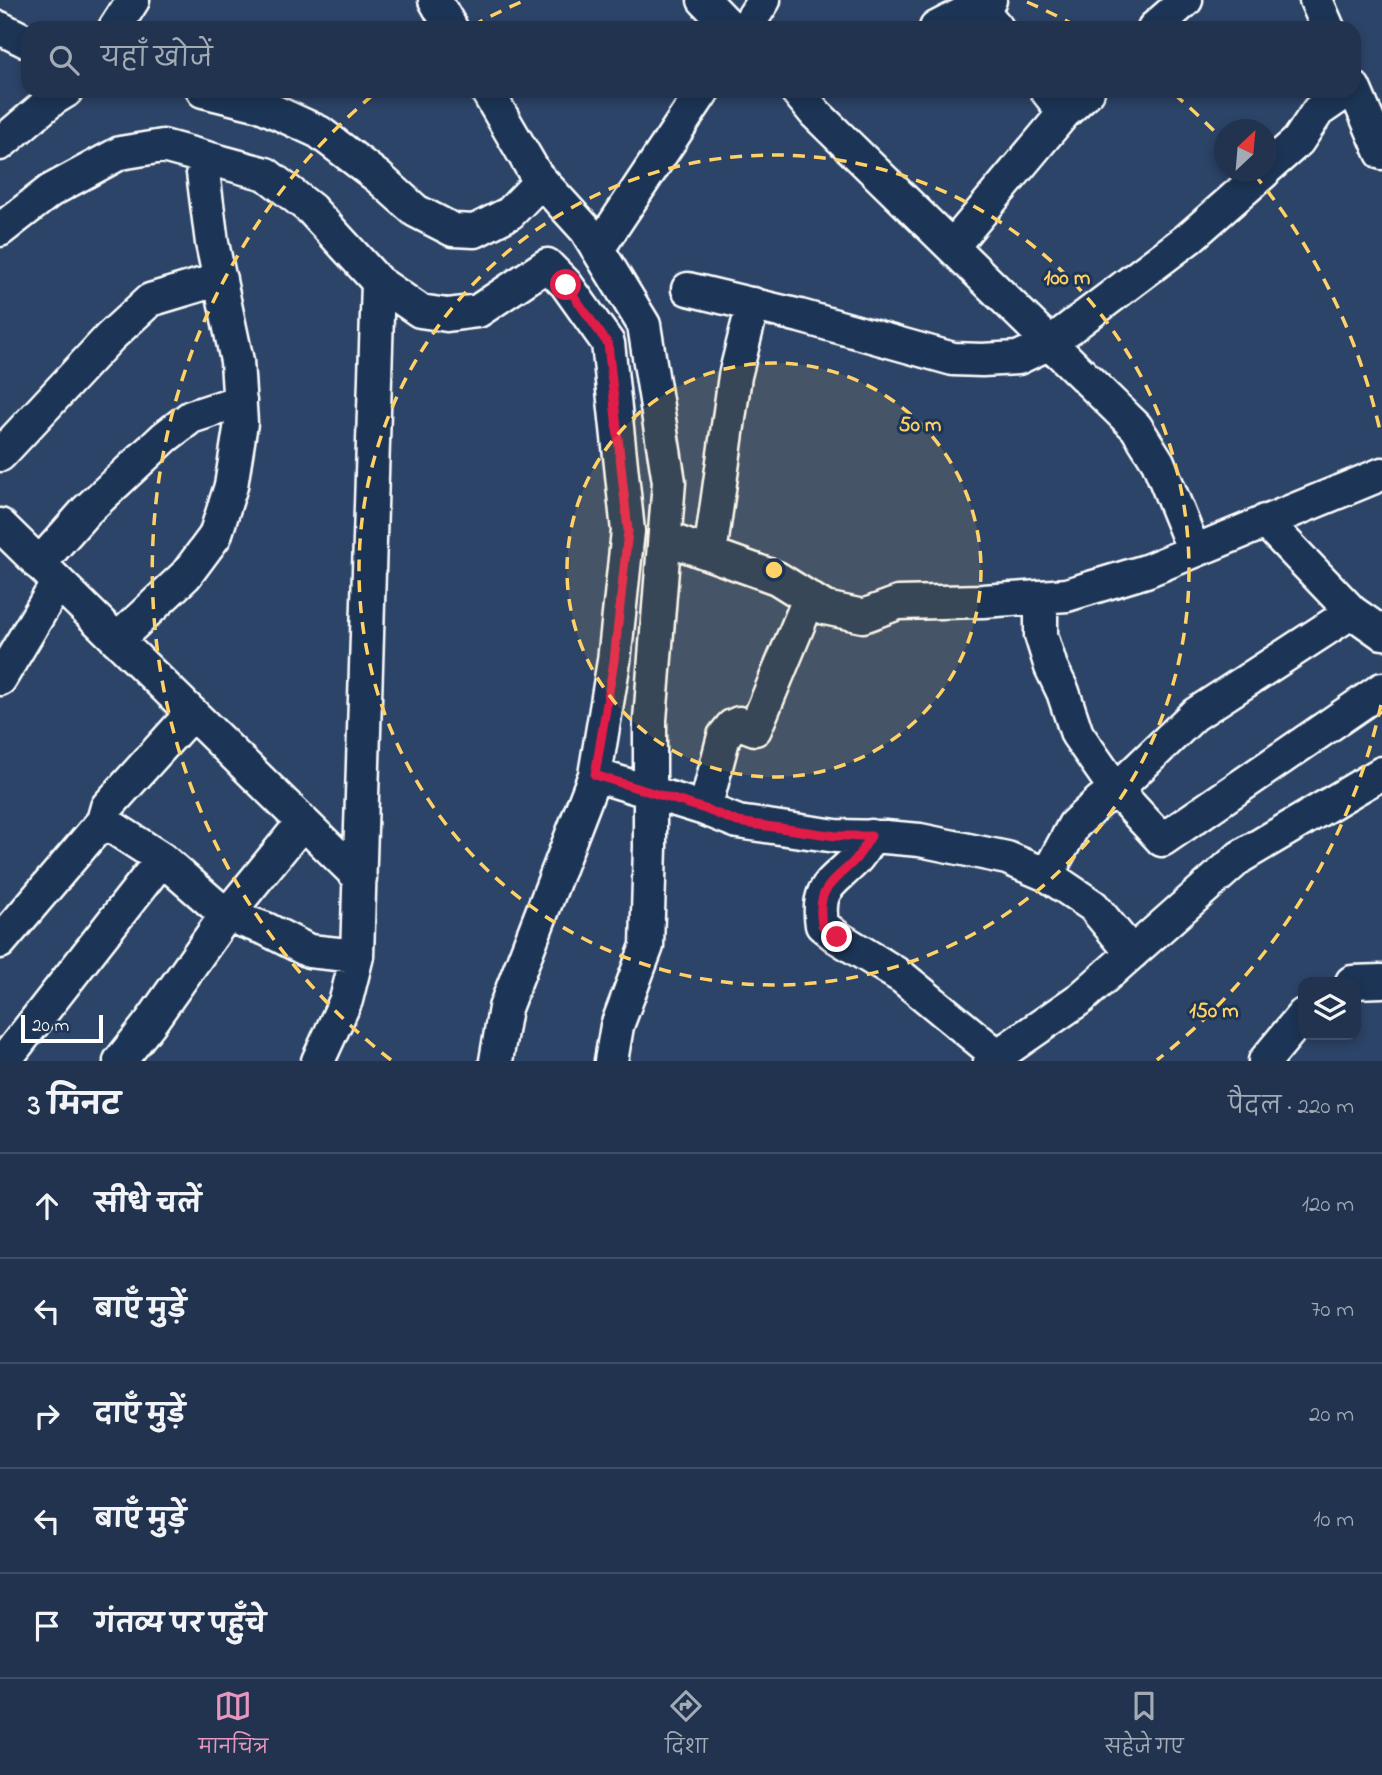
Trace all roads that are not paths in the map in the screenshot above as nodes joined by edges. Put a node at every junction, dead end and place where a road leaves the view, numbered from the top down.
1 (133, 0) edge
2 (435, 0) edge
3 (704, 0) edge
4 (764, 0) edge
5 (1186, 0) edge
6 (1315, 0) edge
7 (988, 11) edge
8 (120, 21) edge
9 (447, 21) edge
10 (724, 21) edge
11 (750, 21) edge
12 (957, 21) edge
13 (1162, 21) edge
14 (1325, 21) edge
15 (0, 27) edge
16 (21, 38) edge
17 (55, 98) edge
18 (232, 98) edge
19 (491, 98) edge
20 (698, 98) edge
21 (803, 98) edge
22 (1337, 98) edge
23 (1360, 98) edge
24 (1056, 102) edge
25 (1375, 121) edge
26 (2, 139) edge
27 (1382, 153) edge
28 (201, 157) junction
29 (1277, 159) edge
30 (1252, 182) edge
31 (543, 184) junction
32 (0, 230) edge
33 (592, 239) junction
34 (952, 247) junction
35 (220, 279) junction
36 (378, 282) junction
37 (688, 289) dead end
38 (753, 304) junction
39 (1050, 343) junction
40 (240, 401) junction
41 (0, 455) edge
42 (1382, 474) edge
43 (1265, 521) junction
44 (0, 525) edge
45 (628, 531) junction
46 (666, 531) junction
47 (1194, 551) junction
48 (710, 554) junction
49 (49, 573) junction
50 (1041, 597) junction
51 (809, 598) junction
52 (1352, 612) junction
53 (1382, 633) edge
54 (117, 640) junction
55 (0, 679) edge
56 (1382, 689) edge
57 (192, 713) junction
58 (1382, 773) edge
59 (595, 775) junction
60 (1116, 790) junction
61 (650, 791) junction
62 (705, 809) junction
63 (103, 821) junction
64 (303, 822) junction
65 (871, 836) junction
66 (162, 859) junction
67 (1047, 875) junction
68 (360, 878) junction
69 (226, 915) junction
70 (0, 942) edge
71 (1132, 953) junction
72 (358, 956) junction
73 (1382, 981) edge
74 (1361, 982) edge
75 (1298, 1021) edge
76 (994, 1058) edge
77 (4, 1061) edge
78 (120, 1061) edge
79 (318, 1061) edge
80 (496, 1061) edge
81 (611, 1061) edge
82 (1265, 1061) edge

1 - 8 street
2 - 9 street
3 - 10 street
4 - 11 street
5 - 13 street
6 - 14 street
7 - 12 street
15 - 16 street
17 - 26 street
18 - 31 street
19 - 31 street
20 - 33 street
21 - 34 street
22 - 29 street
23 - 25 street
24 - 34 street
25 - 27 street
28 - 32 street
28 - 35 street
28 - 36 street
30 - 39 street
31 - 33 street
33 - 46 street
34 - 39 street
35 - 40 street
35 - 41 street
36 - 45 street
36 - 68 street
37 - 38 street
38 - 39 street
38 - 48 street
39 - 47 street
40 - 49 street
40 - 54 street
42 - 43 street
43 - 47 street
43 - 52 street
44 - 49 street
45 - 46 street
45 - 59 street
46 - 48 street
46 - 61 street
47 - 50 street
48 - 51 street
49 - 54 street
49 - 55 street
50 - 51 street
50 - 60 street
51 - 62 street
52 - 53 street
52 - 60 street
54 - 57 street
56 - 60 street
57 - 63 street
57 - 64 street
58 - 71 street
59 - 61 street
59 - 80 street
60 - 67 street
61 - 62 street
61 - 81 street
62 - 65 street
63 - 66 street
63 - 70 street
64 - 68 street
64 - 69 street
65 - 67 street
65 - 76 street
66 - 69 street
66 - 77 street
67 - 71 street
68 - 72 street
69 - 72 street
69 - 78 street
71 - 76 street
72 - 79 street
73 - 74 street
75 - 82 street

